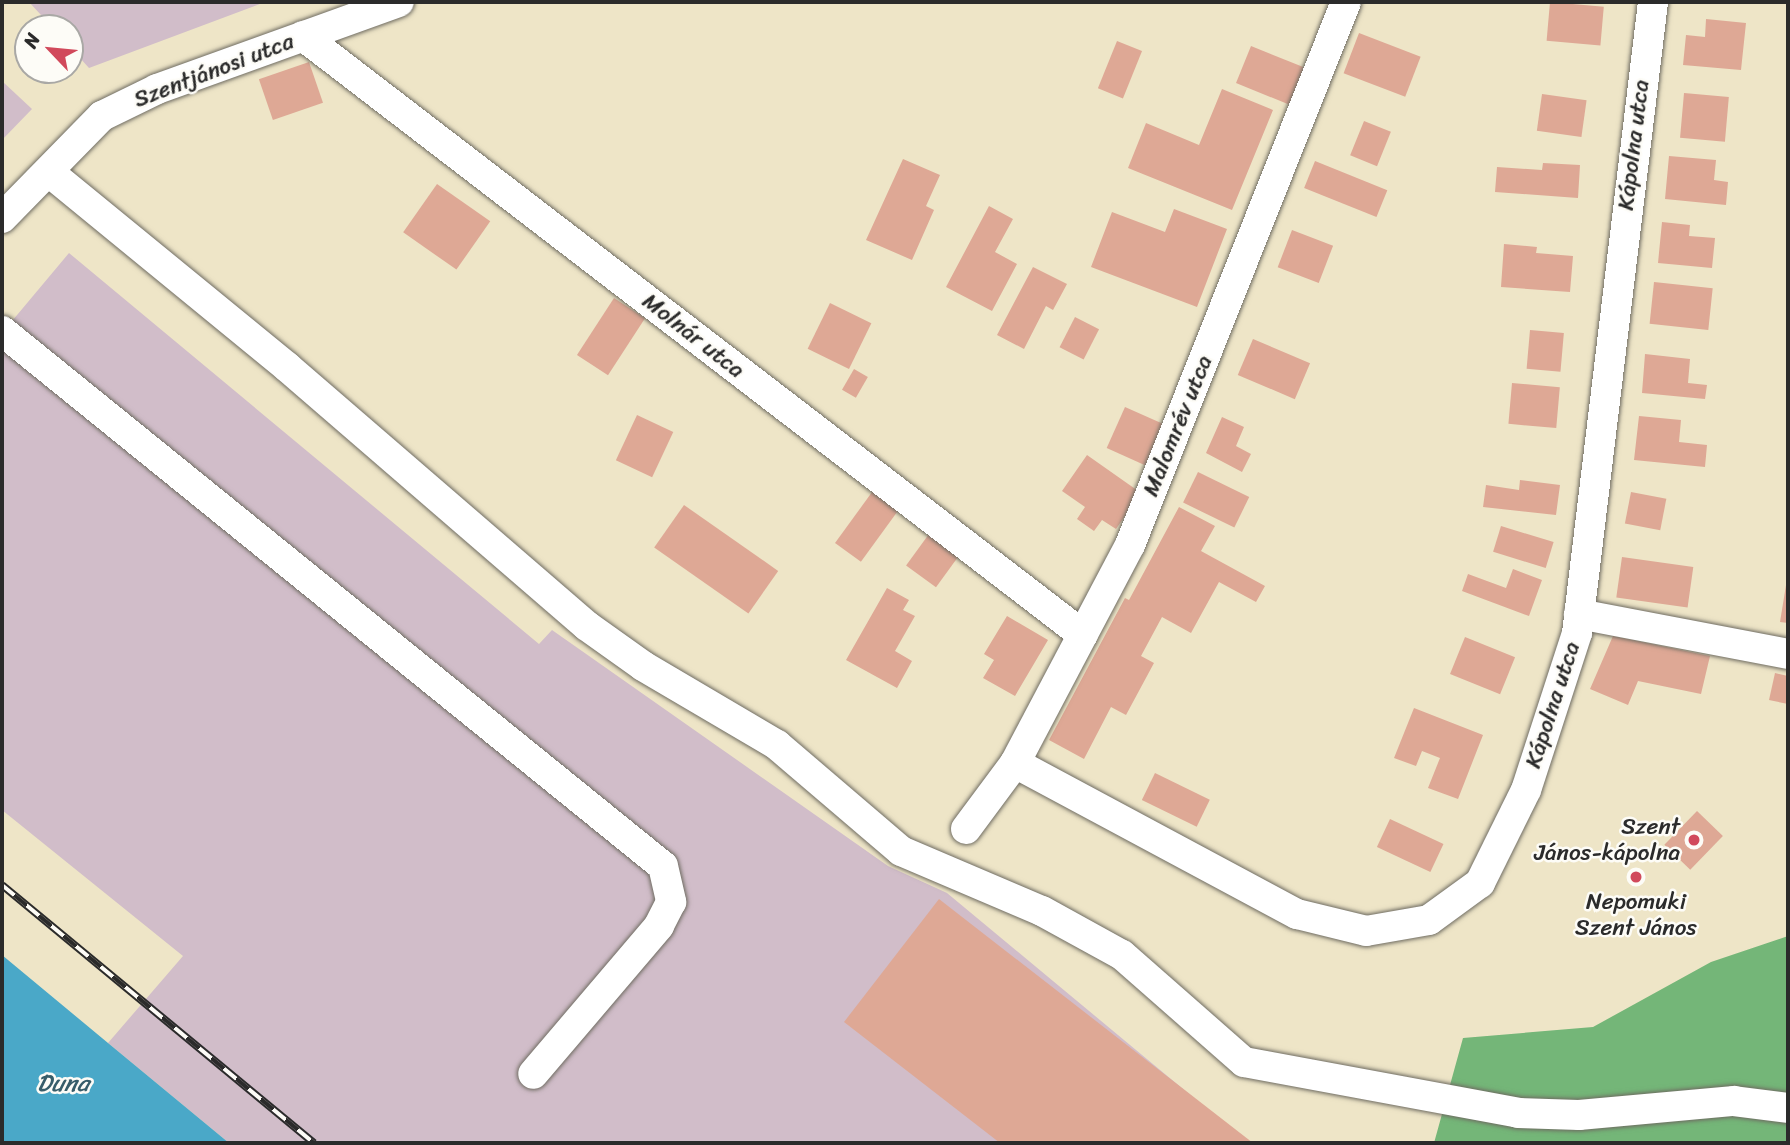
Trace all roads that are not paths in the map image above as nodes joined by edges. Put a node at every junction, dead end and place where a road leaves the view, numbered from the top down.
1 (399, 2) edge
2 (1346, 2) edge
3 (1653, 2) edge
4 (303, 36) junction
5 (49, 172) junction
6 (2, 218) edge
7 (2, 331) edge
8 (1579, 614) junction
9 (1083, 635) junction
10 (1788, 654) edge
11 (1015, 763) junction
12 (966, 829) dead end
13 (533, 1074) dead end
14 (1788, 1108) edge

1 - 4 street, Szentjánosi utca
2 - 9 street, Malomrév utca
3 - 8 street, Kápolna utca
4 - 5 street, Szentjánosi utca
4 - 9 street, Molnár utca
5 - 6 street, Szentjánosi utca
5 - 14 street
7 - 13 street
8 - 10 street
8 - 11 street, Kápolna utca
9 - 11 street, Malomrév utca
11 - 12 street, Malomrév utca

